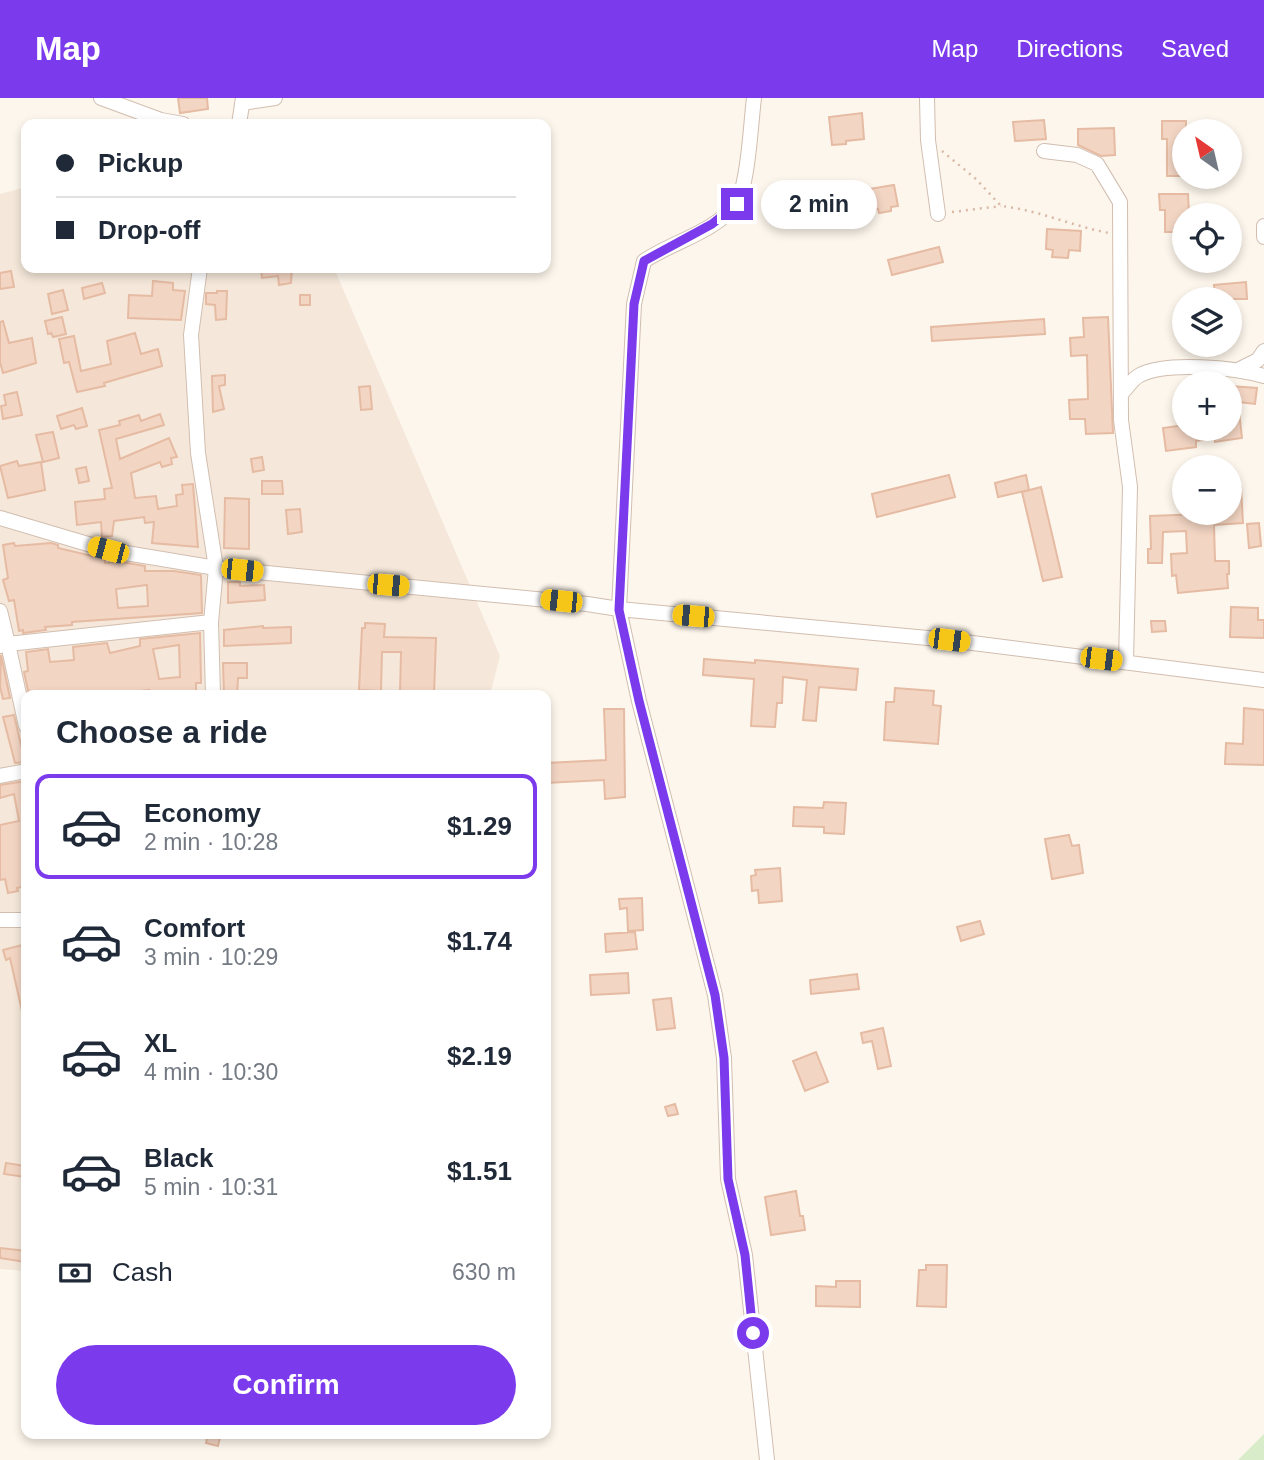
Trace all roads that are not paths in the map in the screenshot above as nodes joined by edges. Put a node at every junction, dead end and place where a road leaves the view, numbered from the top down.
1 (101, 98) edge
2 (275, 98) edge
3 (754, 98) edge
4 (927, 98) edge
5 (242, 101) edge
6 (158, 119) edge
7 (240, 119) edge
8 (1044, 151) dead end
9 (938, 214) road end
10 (1264, 226) edge
11 (1264, 237) edge
12 (199, 273) edge
13 (1264, 351) edge
14 (1240, 369) junction
15 (1264, 376) edge
16 (1121, 394) junction
17 (0, 517) edge
18 (216, 568) junction
19 (619, 610) junction
20 (0, 611) edge
21 (211, 622) junction
22 (4, 645) edge
23 (1126, 662) junction
24 (1264, 680) edge
25 (213, 690) edge
26 (21, 708) edge
27 (21, 772) edge
28 (0, 776) edge
29 (0, 920) edge
30 (21, 920) edge
31 (767, 1460) edge

1 - 6 street
2 - 5 street
3 - 19 street
4 - 9 street
5 - 7 street
8 - 16 street
10 - 11 street
12 - 18 street
13 - 14 street
14 - 15 street
14 - 16 street
16 - 23 street
17 - 18 street
18 - 19 street
18 - 21 street
19 - 23 street
19 - 31 street
20 - 22 street
21 - 22 street
21 - 25 street
22 - 26 street
23 - 24 street
27 - 28 street
29 - 30 street

